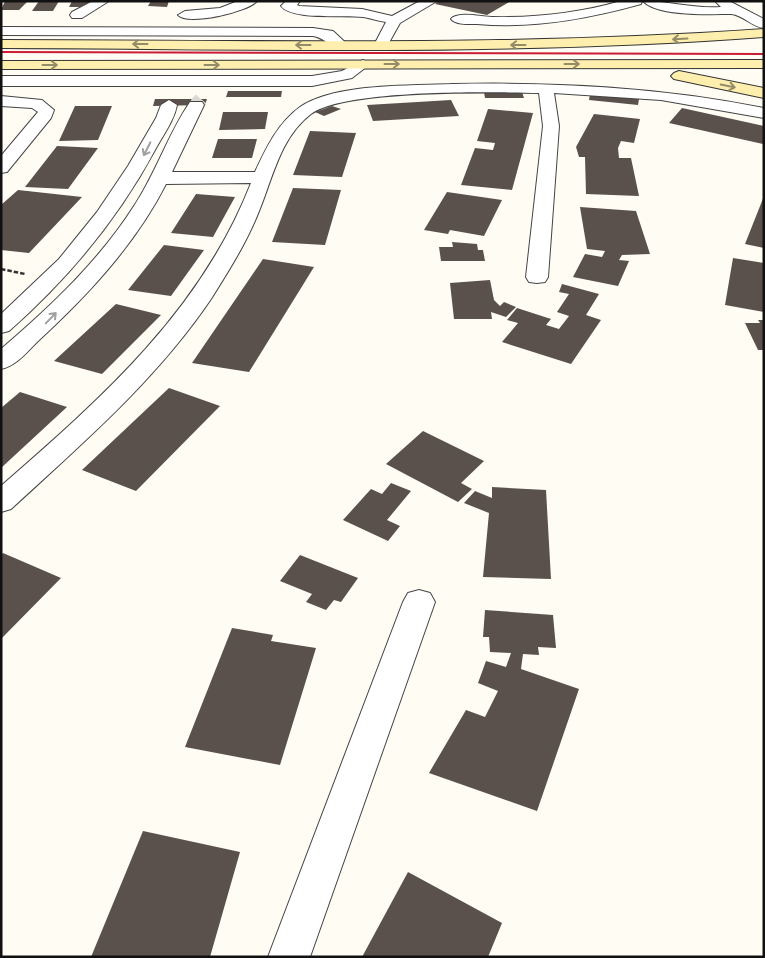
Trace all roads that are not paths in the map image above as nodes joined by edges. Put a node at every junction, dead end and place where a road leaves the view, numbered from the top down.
1 (103, 1) edge
2 (251, 1) edge
3 (294, 1) edge
4 (431, 1) edge
5 (636, 1) edge
6 (649, 1) edge
7 (719, 1) edge
8 (736, 10) junction
9 (72, 15) dead end
10 (170, 15) dead end
11 (458, 18) dead end
12 (394, 20) junction
13 (763, 27) edge
14 (1, 31) edge
15 (1, 44) edge
16 (340, 45) junction
17 (381, 45) junction
18 (363, 64) junction
19 (611, 64) junction
20 (764, 64) edge
21 (1, 65) edge
22 (243, 80) junction
23 (1, 81) edge
24 (142, 81) junction
25 (546, 88) junction
26 (764, 93) edge
27 (1, 101) edge
28 (168, 107) junction
29 (196, 107) junction
30 (764, 113) edge
31 (1, 168) edge
32 (164, 171) junction
33 (264, 173) junction
34 (537, 277) dead end
35 (2, 326) edge
36 (33, 334) junction
37 (1, 362) edge
38 (1, 502) edge
39 (419, 602) dead end
40 (289, 957) edge

1 - 9 street
2 - 10 street
3 - 12 street
4 - 12 street
5 - 11 street
6 - 8 street
7 - 8 street
8 - 13 street
12 - 17 street
13 -> 17 main road
14 - 16 street
16 -> 15 main road
16 - 17 main road
18 -> 19 main road
21 -> 18 main road
18 - 22 street
19 - 20 main road
19 -> 26 main road
22 - 24 street
22 - 29 street
23 - 24 street
24 - 28 street
25 - 30 street
25 - 33 street
25 - 34 street
27 - 31 street
28 - 29 street
28 -> 35 street
29 - 32 street
32 - 33 street
36 -> 32 street
33 - 38 street
35 - 36 street
36 - 37 street
39 - 40 street

